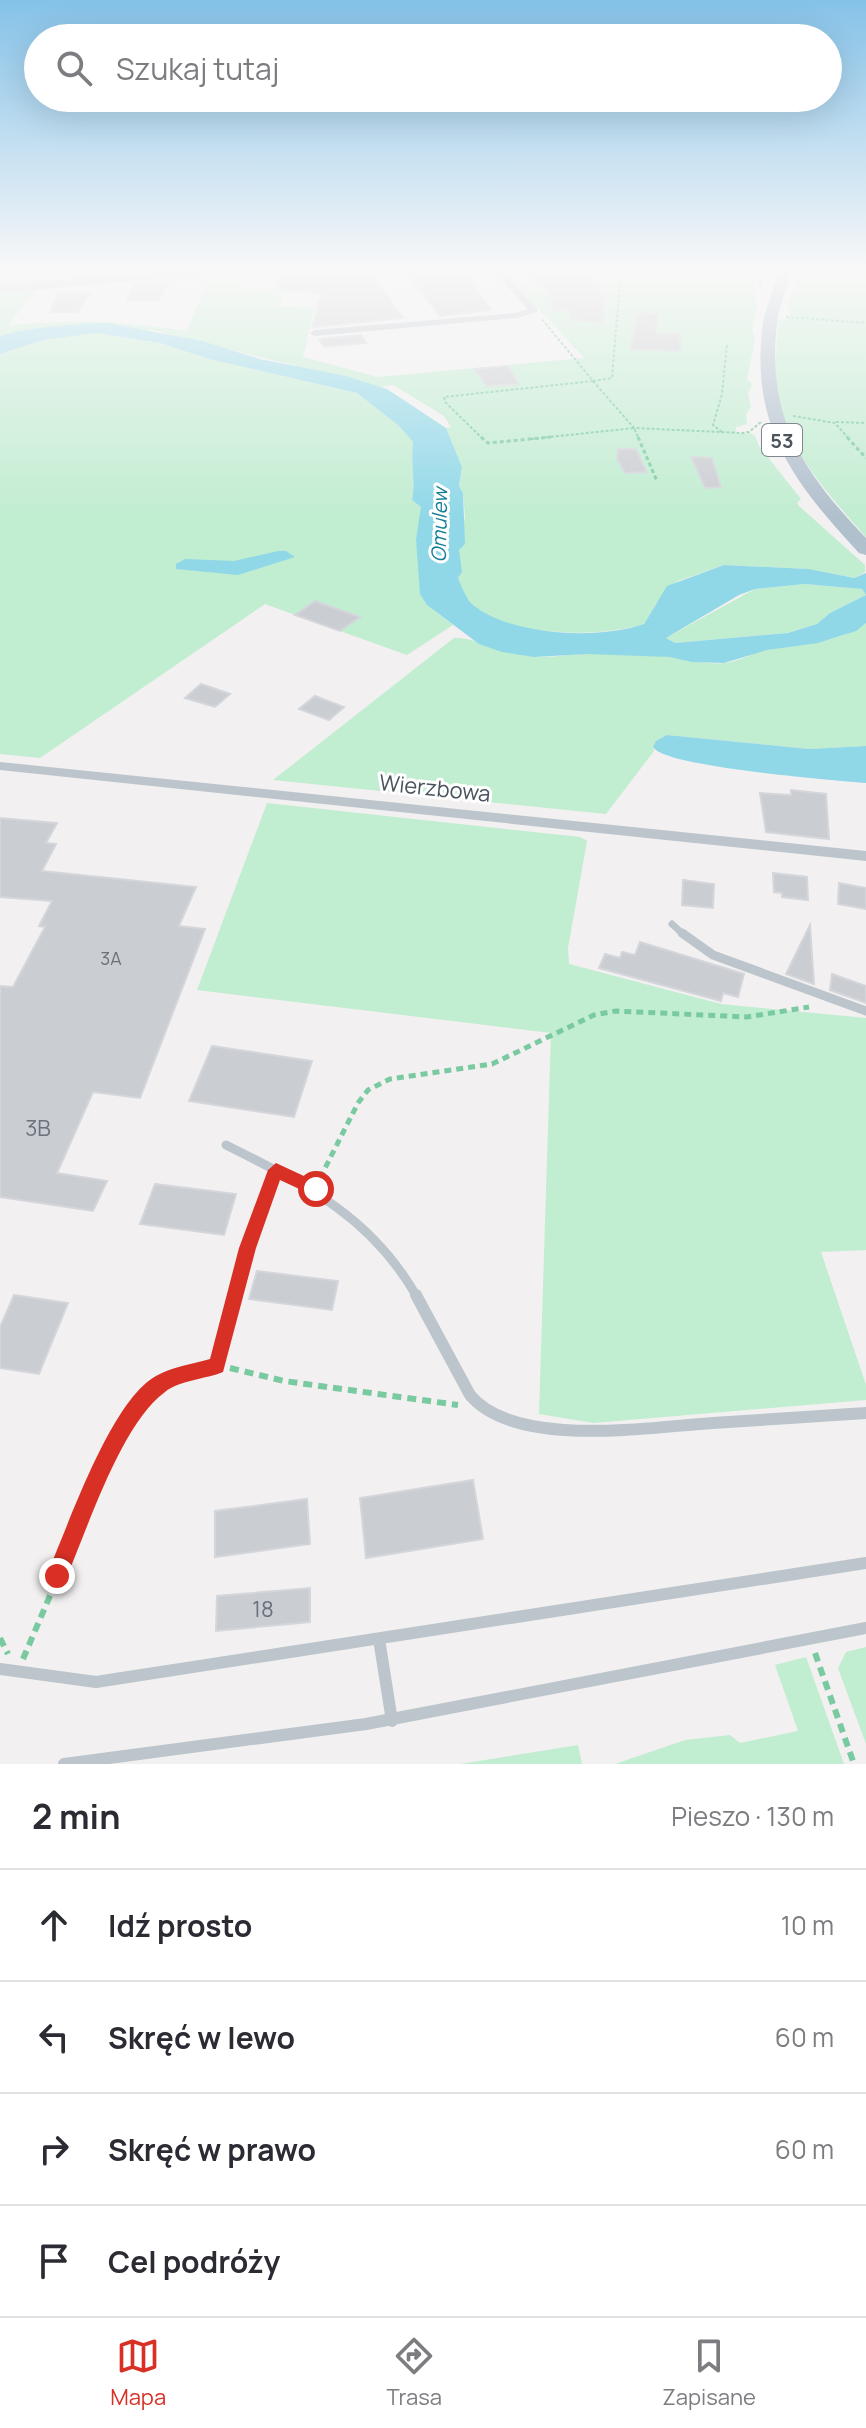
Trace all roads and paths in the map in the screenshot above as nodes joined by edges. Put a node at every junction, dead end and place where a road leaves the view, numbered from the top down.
1 (569, 352) edge
2 (614, 352) edge
3 (726, 352) edge
4 (769, 352) edge
5 (593, 381) junction
6 (773, 416) junction
7 (831, 422) junction
8 (866, 423) edge
9 (634, 428) junction
10 (725, 433) junction
11 (866, 458) edge
12 (657, 481) dead end
13 (866, 549) edge
14 (0, 766) edge
15 (866, 856) edge
16 (672, 924) dead end
17 (839, 1001) junction
18 (866, 1011) edge
19 (226, 1145) dead end
20 (276, 1170) junction
21 (316, 1189) junction
22 (217, 1366) junction
23 (483, 1409) junction
24 (866, 1413) edge
25 (866, 1563) edge
26 (866, 1628) edge
27 (379, 1639) junction
28 (810, 1639) junction
29 (0, 1669) edge
30 (18, 1672) junction
31 (392, 1721) junction
32 (64, 1764) edge
33 (854, 1764) edge

1 - 5 path
2 - 5 path
3 - 10 path
4 - 6 main road, 53
5 - 9 path
5 - 9 path
6 - 7 path
6 - 10 path
6 - 13 main road, 53
7 - 8 path
7 - 11 path
9 - 10 path
9 - 12 path
14 - 15 street, Wierzbowa
16 - 17 lane
17 - 18 lane
17 - 21 path
19 - 20 lane
20 - 21 lane
20 - 22 lane
21 - 23 lane
22 - 23 path
22 - 30 path
23 - 24 lane
25 - 27 lane
26 - 28 lane
27 - 30 lane
27 - 31 lane
28 - 31 lane
28 - 33 path
29 - 30 lane
31 - 32 lane

